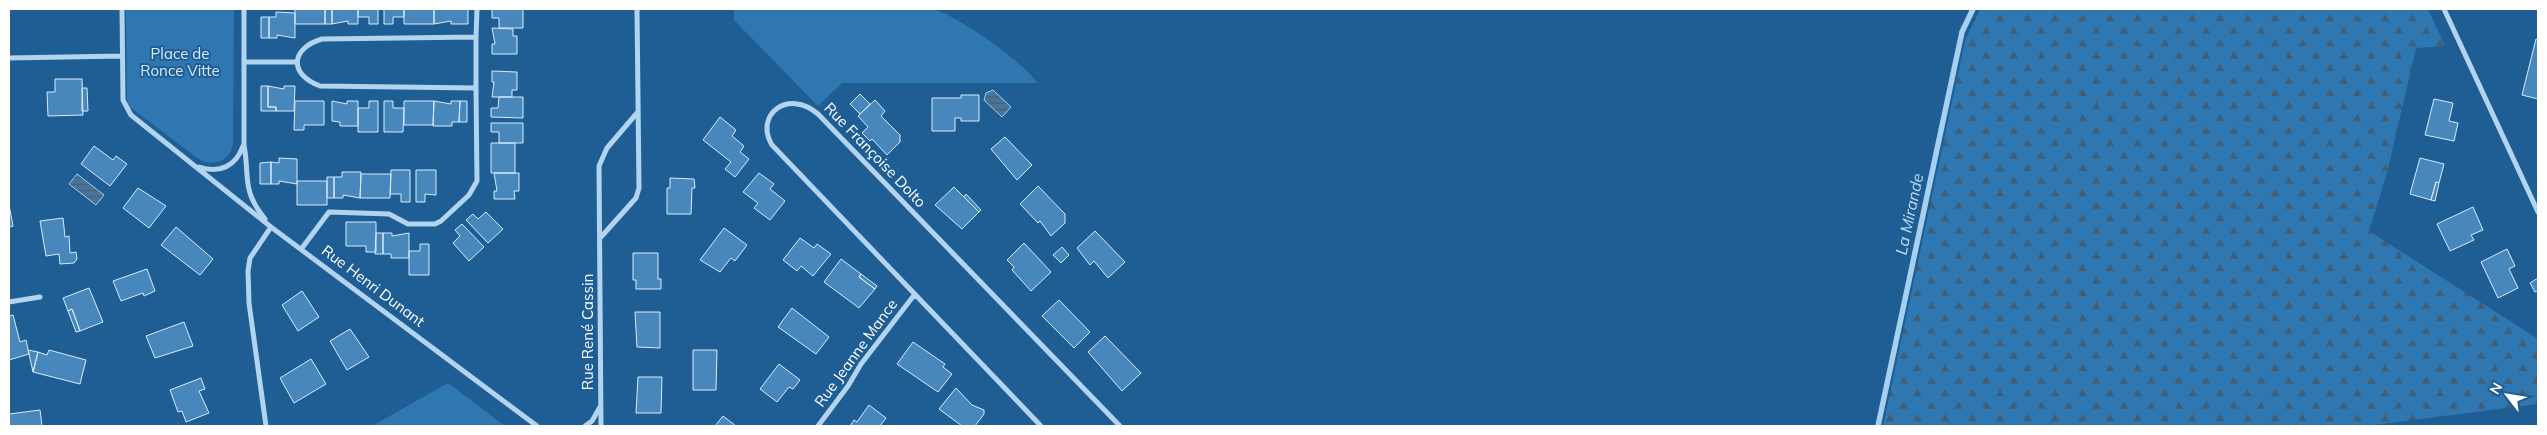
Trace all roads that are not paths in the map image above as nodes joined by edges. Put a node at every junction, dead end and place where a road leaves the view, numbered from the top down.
1 (122, 9) edge
2 (244, 9) edge
3 (477, 9) edge
4 (637, 9) edge
5 (2444, 9) edge
6 (476, 37) junction
7 (121, 56) junction
8 (9, 58) edge
9 (244, 62) junction
10 (296, 62) junction
11 (476, 88) junction
12 (637, 113) junction
13 (244, 144) junction
14 (194, 165) junction
15 (2538, 212) edge
16 (271, 227) junction
17 (600, 237) junction
18 (302, 248) junction
19 (915, 294) junction
20 (40, 297) dead end
21 (9, 302) edge
22 (601, 404) junction
23 (266, 426) edge
24 (537, 426) edge
25 (585, 426) edge
26 (601, 426) edge
27 (818, 426) edge
28 (1041, 426) edge
29 (1120, 426) edge

1 - 7 street, Rue Henri Dunant
2 - 9 street
3 - 6 street
4 - 12 street
5 - 15 street
6 - 10 street
6 - 11 street
7 - 8 street
7 - 14 street, Rue Henri Dunant
9 - 10 street
9 - 13 street
10 - 11 street
11 - 18 street
12 - 17 street, Rue René Cassin
12 - 17 street
13 - 14 street
13 - 16 street
14 - 16 street, Rue Henri Dunant
16 - 18 street, Rue Henri Dunant
16 - 23 street
17 - 22 street, Rue René Cassin
18 - 24 street, Rue Henri Dunant
19 - 27 street, Rue Jeanne Mance
19 - 28 street, Rue Françoise Dolto
19 - 29 street, Rue Françoise Dolto
20 - 21 street
22 - 25 street
22 - 26 street, Rue René Cassin

